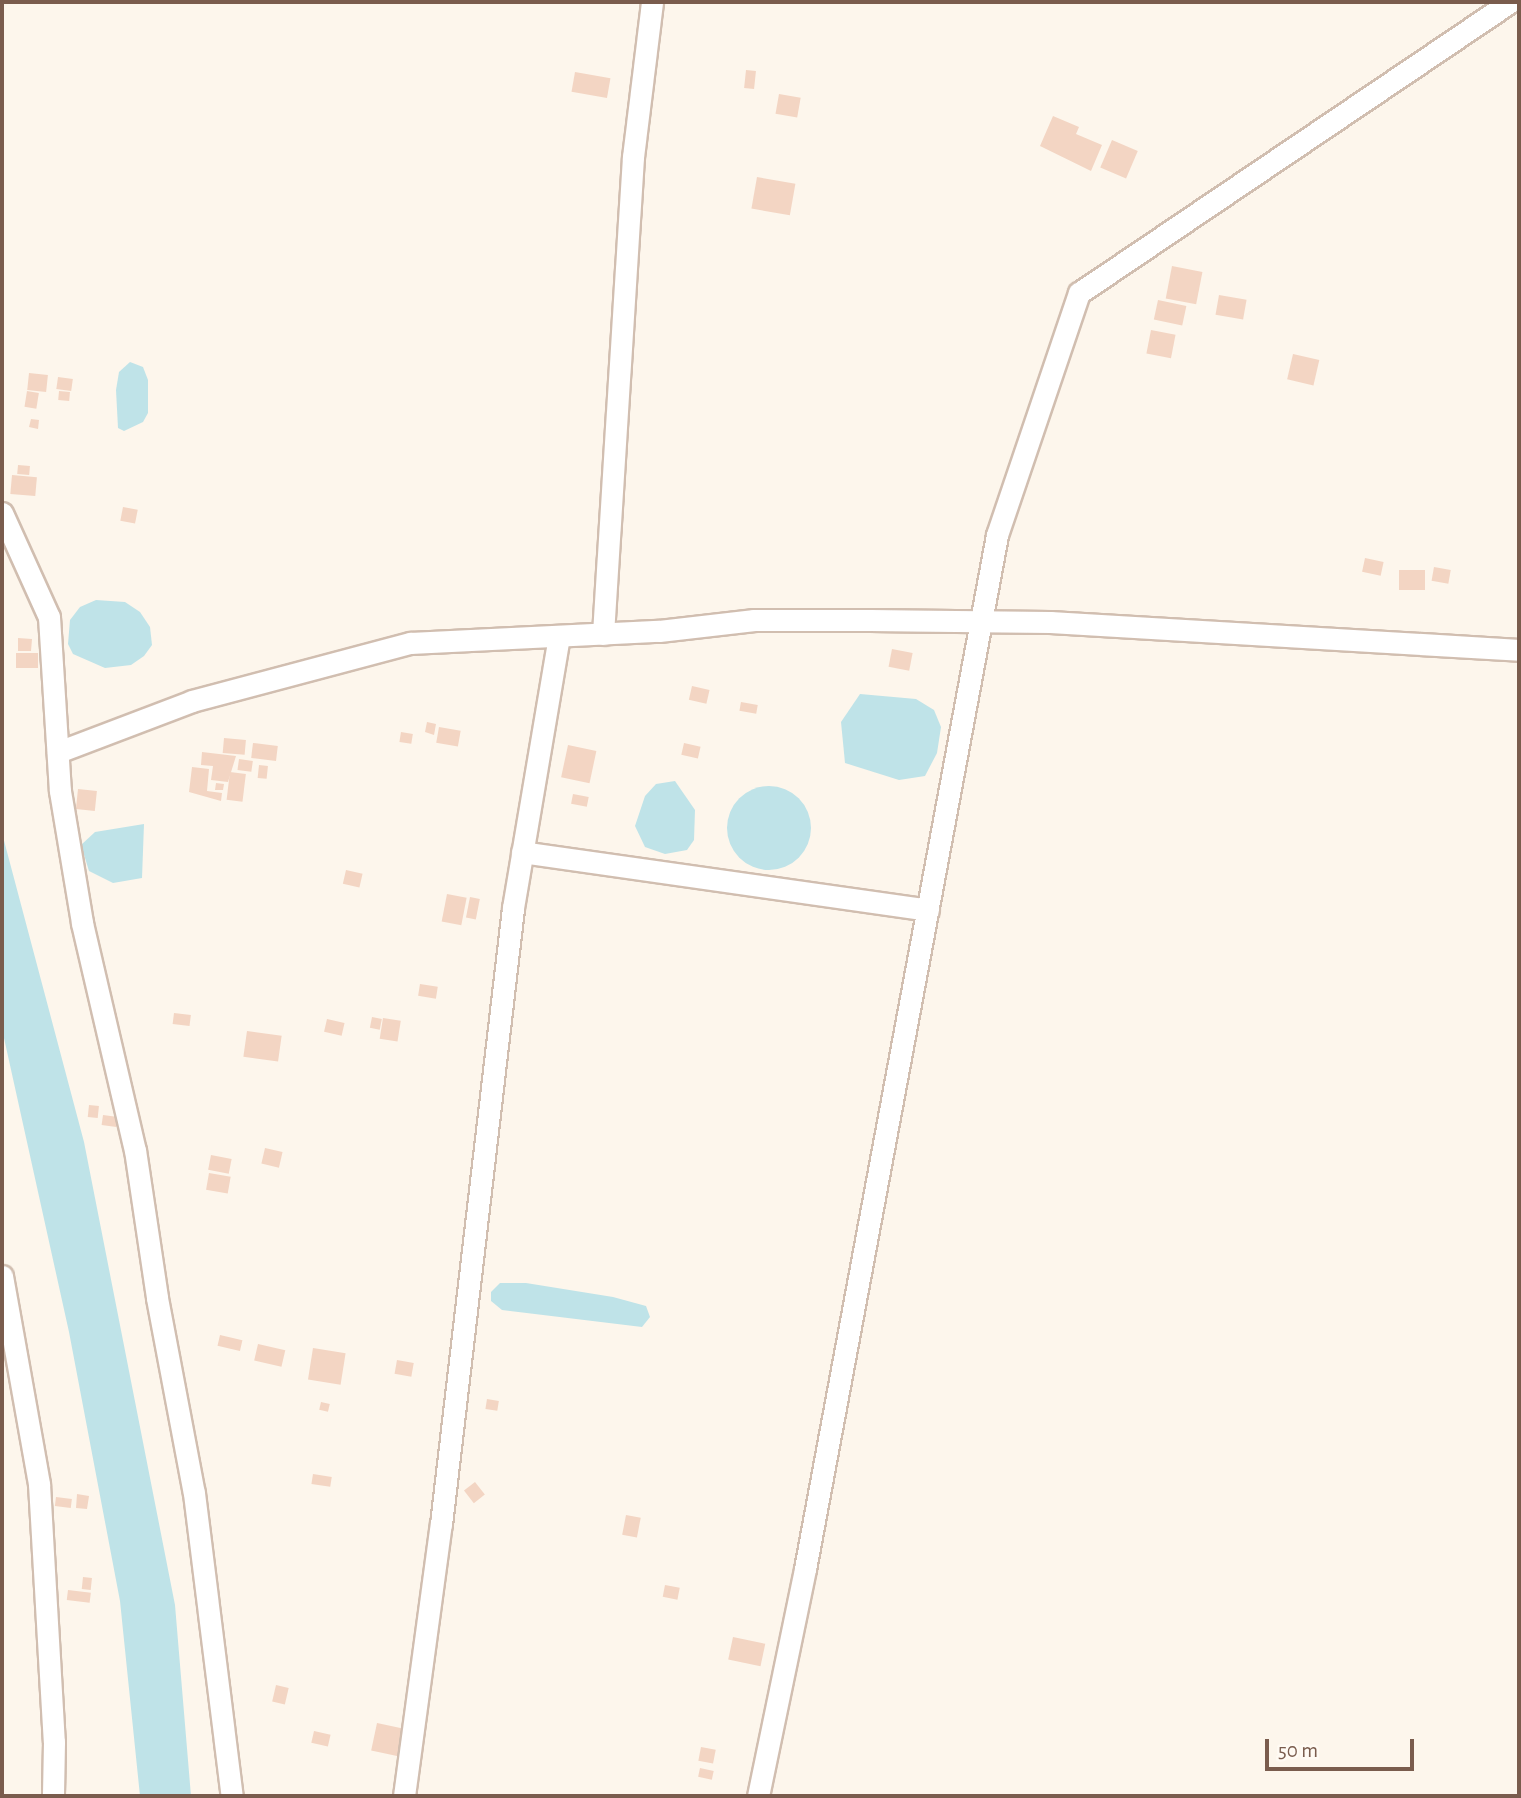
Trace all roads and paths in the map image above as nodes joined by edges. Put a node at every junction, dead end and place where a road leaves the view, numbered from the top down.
1 (652, 2) edge
2 (1510, 2) edge
3 (2, 513) edge
4 (981, 621) junction
5 (603, 634) junction
6 (559, 637) junction
7 (1519, 650) edge
8 (58, 752) junction
9 (522, 852) junction
10 (928, 910) junction
11 (2, 1276) edge
12 (53, 1796) edge
13 (232, 1796) edge
14 (404, 1796) edge
15 (758, 1796) edge

1 - 5 street
2 - 4 street
3 - 8 street
4 - 5 street
4 - 7 street
4 - 10 street
5 - 6 street
6 - 8 street
6 - 9 street
8 - 13 street
9 - 10 street
9 - 14 street
10 - 15 street
11 - 12 street

